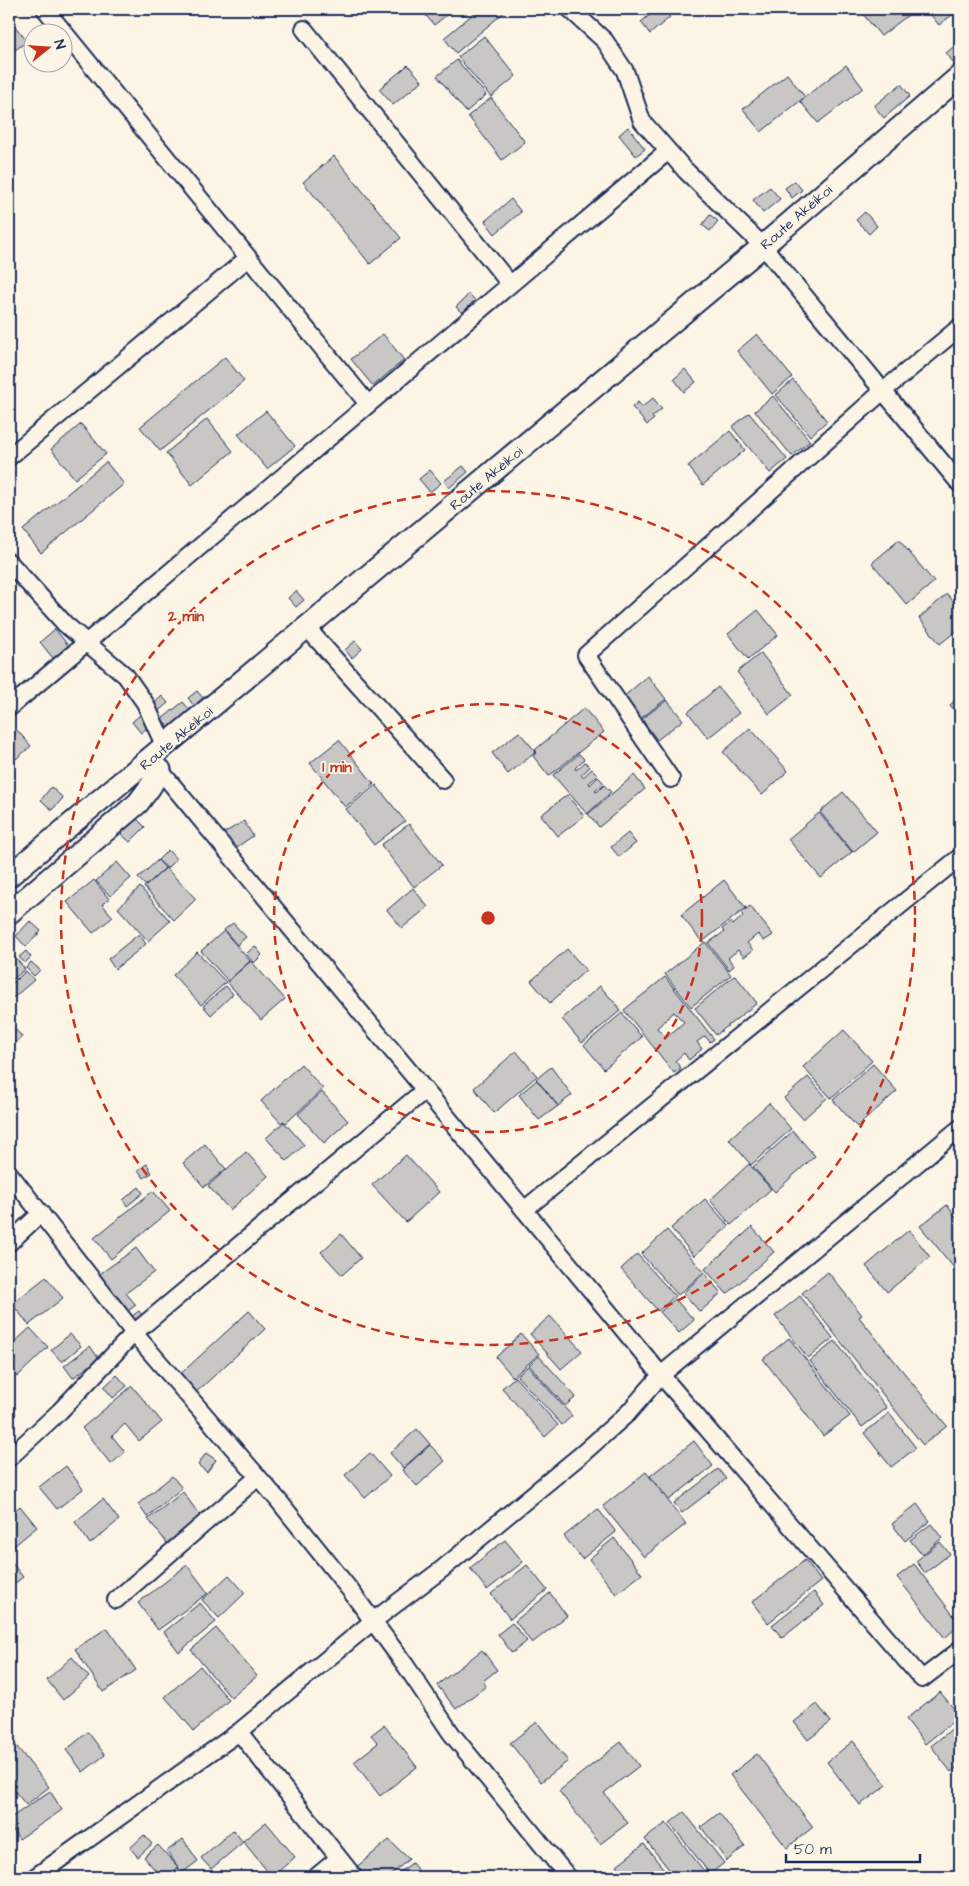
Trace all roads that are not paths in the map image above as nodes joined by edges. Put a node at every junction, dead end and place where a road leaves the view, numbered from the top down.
1 (45, 9) edge
2 (570, 9) edge
3 (304, 29) dead end
4 (960, 76) edge
5 (667, 152) junction
6 (763, 246) junction
7 (248, 258) junction
8 (510, 284) junction
9 (960, 327) edge
10 (883, 391) junction
11 (368, 404) junction
12 (9, 457) edge
13 (960, 484) edge
14 (9, 562) edge
15 (307, 628) junction
16 (85, 641) junction
17 (9, 708) edge
18 (158, 758) junction
19 (671, 779) dead end
20 (443, 780) dead end
21 (960, 857) edge
22 (9, 876) edge
23 (9, 914) edge
24 (425, 1090) junction
25 (960, 1128) edge
26 (9, 1173) edge
27 (524, 1210) junction
28 (41, 1213) junction
29 (9, 1243) edge
30 (134, 1333) junction
31 (661, 1375) junction
32 (9, 1458) edge
33 (258, 1477) junction
34 (116, 1600) dead end
35 (373, 1622) junction
36 (960, 1650) edge
37 (239, 1732) junction
38 (339, 1858) junction
39 (35, 1877) edge
40 (316, 1877) edge
41 (354, 1877) edge
42 (568, 1877) edge

1 - 7 street
2 - 5 street
3 - 8 street
4 - 6 street, Route Akéikoi
5 - 6 street
5 - 8 street
6 - 10 street
6 - 15 street, Route Akéikoi
7 - 11 street
7 - 12 street
8 - 11 street
9 - 10 street
10 - 13 street
10 - 19 street
11 - 16 street
14 - 16 street
15 - 18 street, Route Akéikoi
15 - 20 street
16 - 17 street
16 - 18 street
18 - 22 street, Route Akéikoi
18 - 23 street, Route Akéikoi
18 - 24 street
21 - 27 street
24 - 27 street
24 - 30 street
25 - 31 street
26 - 28 street
27 - 31 street
28 - 29 street
28 - 30 street
30 - 32 street
30 - 33 street
31 - 35 street
31 - 36 street
33 - 34 street
33 - 35 street
35 - 37 street
35 - 42 street
37 - 38 street
37 - 39 street
38 - 40 street
38 - 41 street

